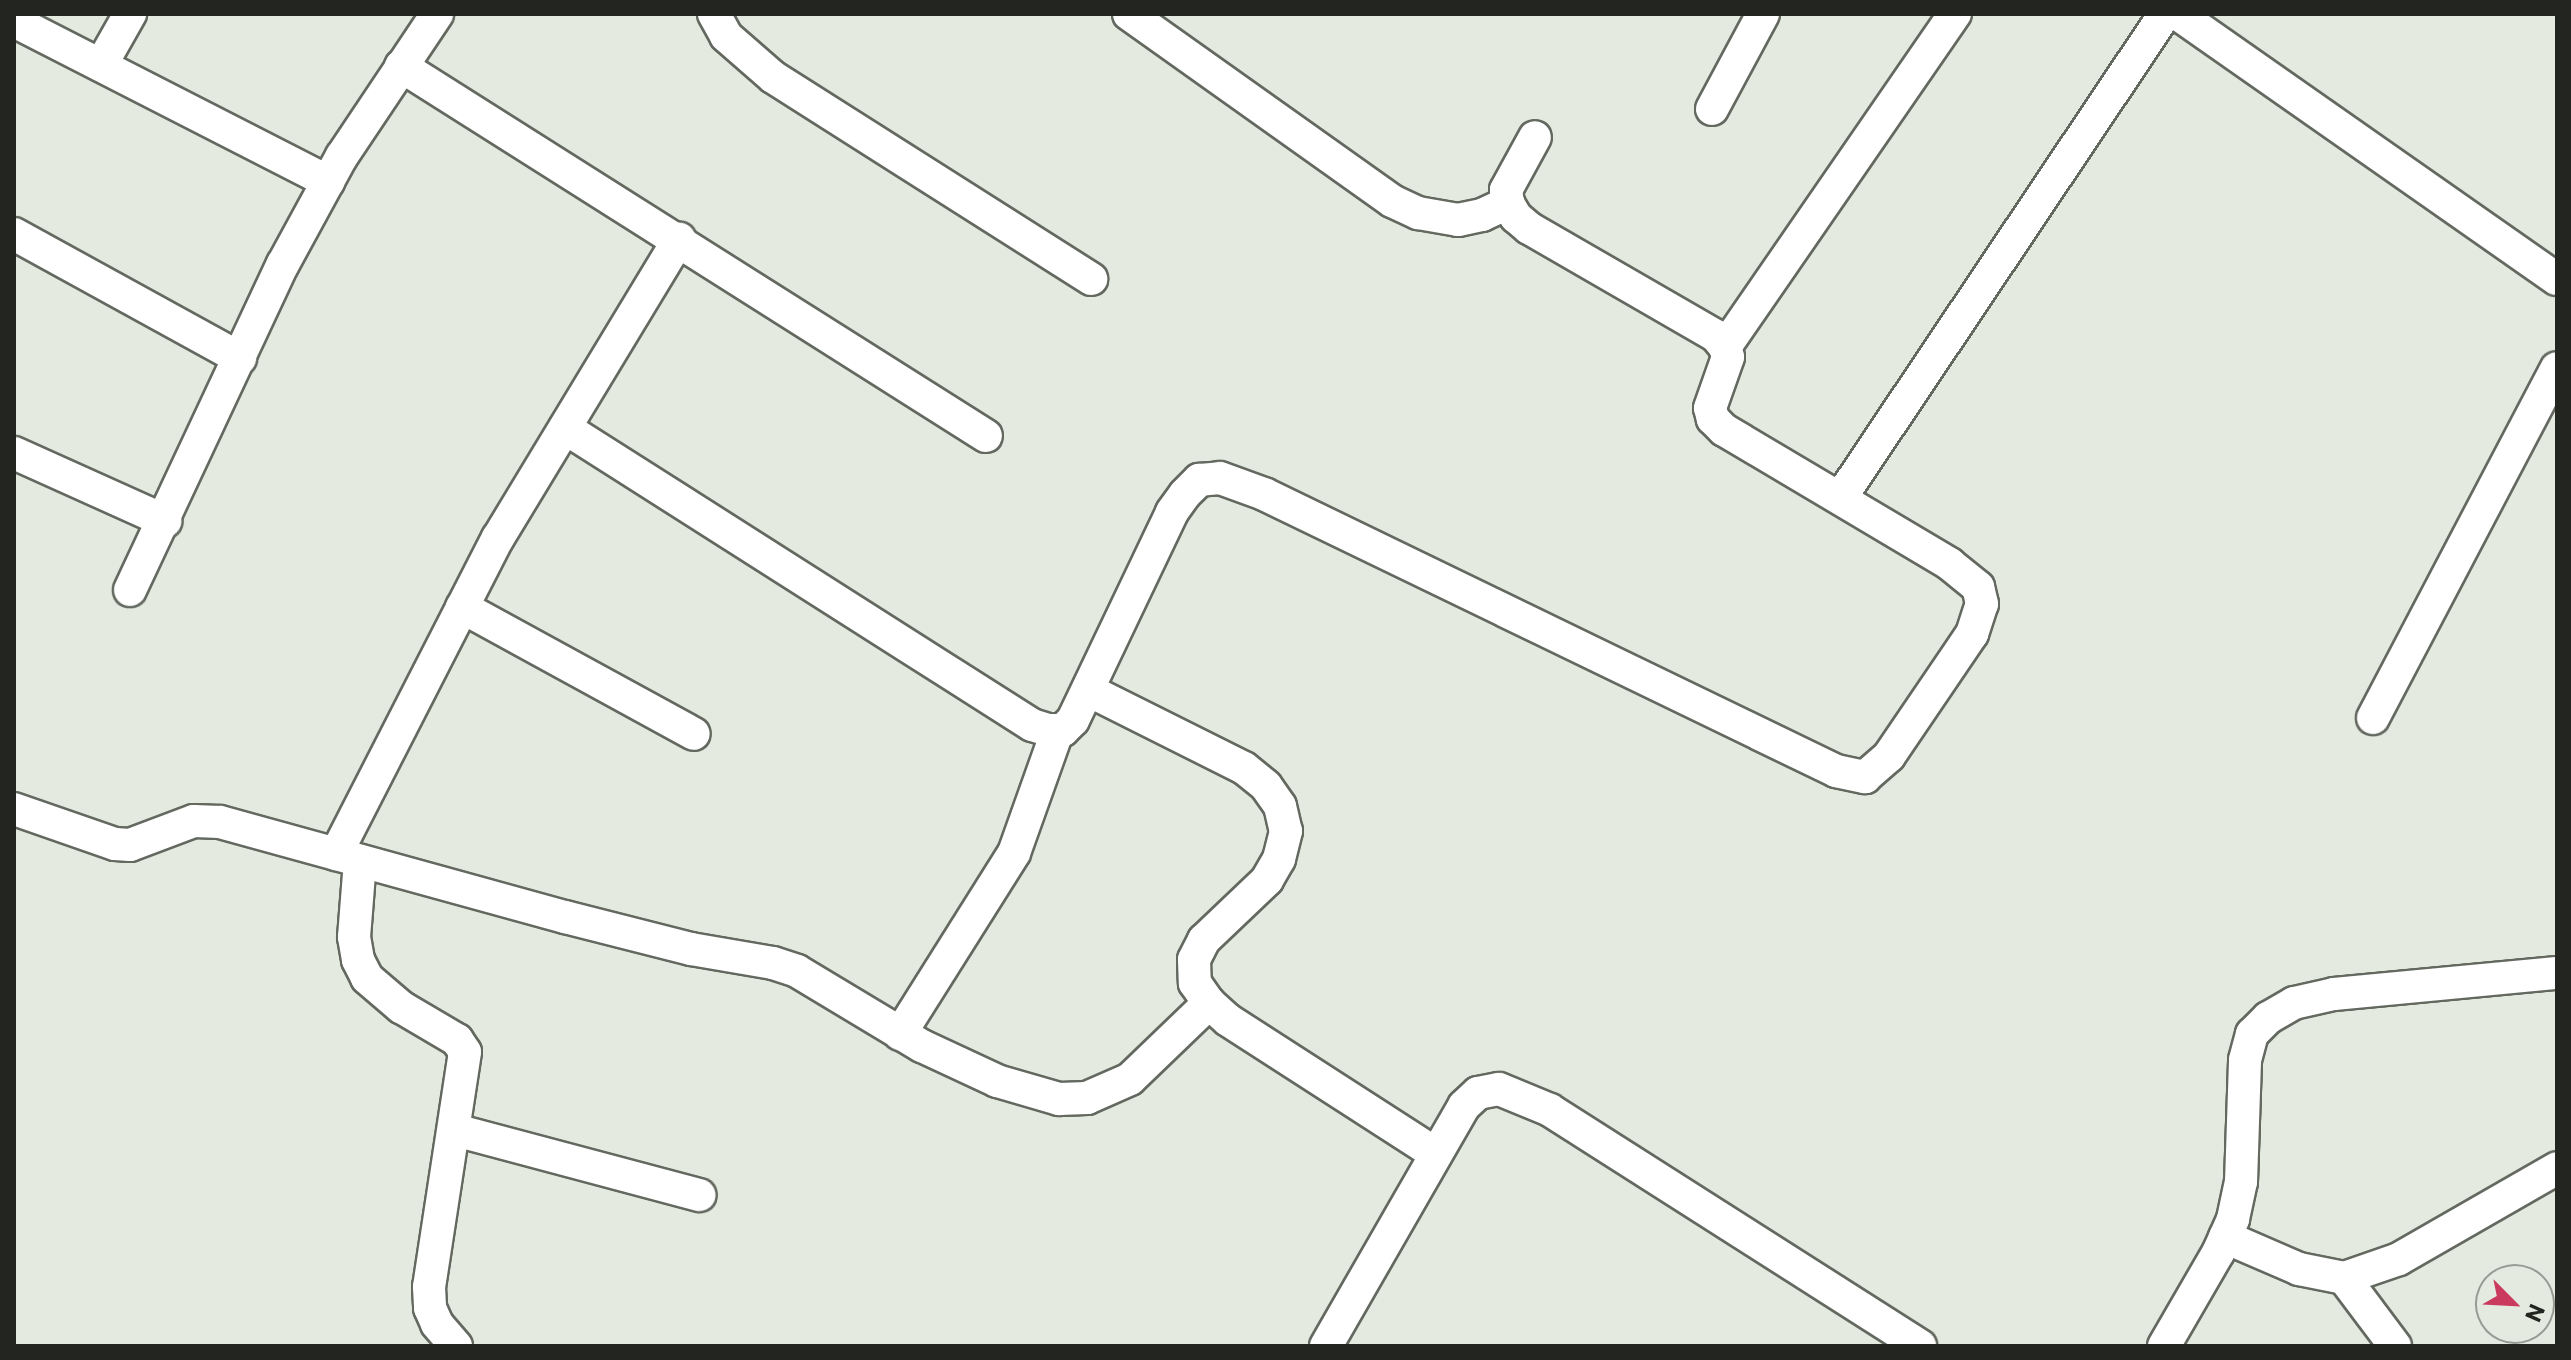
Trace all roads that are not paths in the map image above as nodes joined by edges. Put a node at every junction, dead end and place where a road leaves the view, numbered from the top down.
1 (130, 14) edge
2 (437, 14) edge
3 (714, 14) edge
4 (1763, 14) edge
5 (1955, 14) edge
6 (2165, 14) edge
7 (2178, 14) edge
8 (1141, 16) edge
9 (14, 21) edge
10 (101, 65) junction
11 (401, 66) junction
12 (1712, 109) dead end
13 (1535, 137) dead end
14 (328, 182) junction
15 (1508, 203) junction
16 (14, 234) edge
17 (679, 239) junction
18 (1091, 279) dead end
19 (2557, 279) edge
20 (1725, 347) junction
21 (240, 358) junction
22 (2557, 368) edge
23 (565, 428) junction
24 (986, 436) dead end
25 (14, 453) edge
26 (1841, 497) junction
27 (165, 521) junction
28 (130, 590) dead end
29 (462, 607) junction
30 (1088, 690) junction
31 (2373, 718) dead end
32 (1063, 730) junction
33 (694, 734) dead end
34 (14, 809) edge
35 (348, 857) junction
36 (2557, 973) edge
37 (1209, 1003) junction
38 (900, 1034) junction
39 (455, 1130) junction
40 (1436, 1154) junction
41 (2557, 1168) edge
42 (699, 1195) dead end
43 (2225, 1237) junction
44 (2344, 1278) junction
45 (456, 1346) edge
46 (1326, 1346) edge
47 (1920, 1346) edge
48 (2164, 1346) edge
49 (2395, 1346) edge

1 - 10 street
2 - 11 street
3 - 18 street
4 - 12 street
5 - 20 street
6 - 26 street
7 - 19 street
8 - 15 street
9 - 10 street
10 - 14 street
11 - 14 street
11 - 17 street
13 - 15 street
14 - 21 street
15 - 20 street
16 - 21 street
17 - 23 street
17 - 24 street
20 - 26 street
21 - 27 street
22 - 31 street
23 - 29 street
23 - 32 street
25 - 27 street
26 - 30 street
27 - 28 street
29 - 33 street
29 - 35 street
30 - 32 street
30 - 37 street
32 - 38 street
34 - 35 street
35 - 38 street
35 - 39 street
36 - 43 street
37 - 38 street
37 - 40 street
39 - 42 street
39 - 45 street
40 - 46 street
40 - 47 street
41 - 44 street
43 - 44 street
43 - 48 street
44 - 49 street

